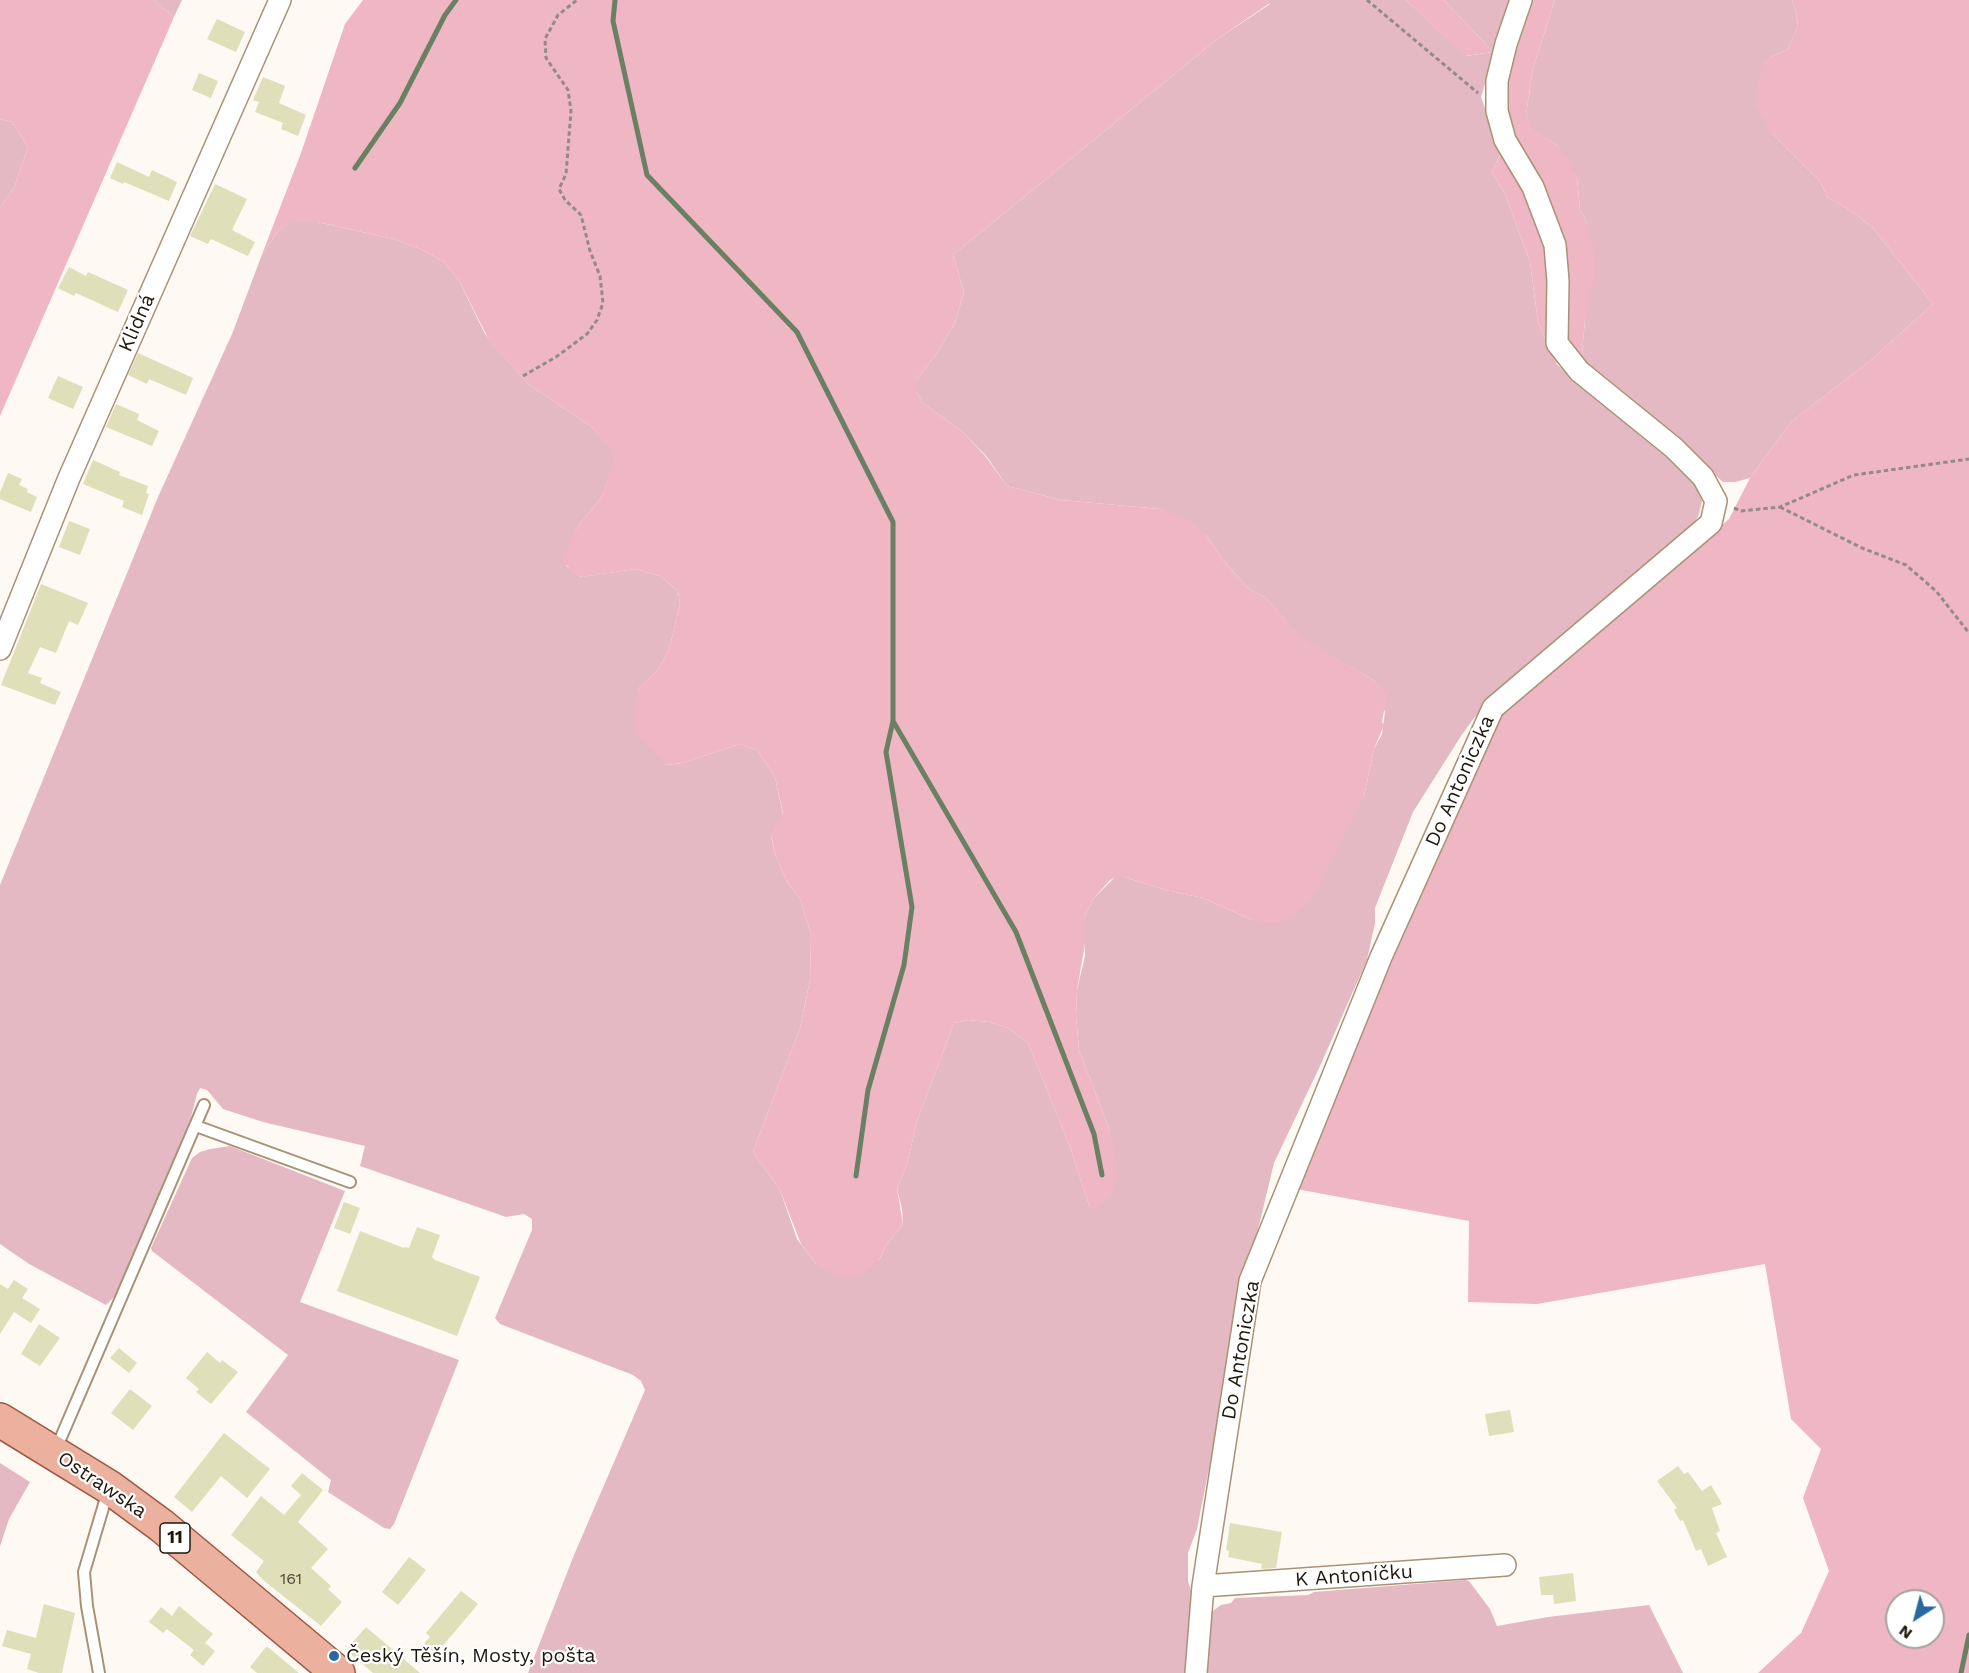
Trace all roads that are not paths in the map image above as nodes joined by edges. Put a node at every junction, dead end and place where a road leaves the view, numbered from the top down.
1 (280, 0) edge
2 (1521, 0) edge
3 (0, 649) edge
4 (204, 1106) dead end
5 (196, 1126) junction
6 (350, 1182) dead end
7 (0, 1420) edge
8 (55, 1452) junction
9 (109, 1488) junction
10 (1504, 1565) dead end
11 (1203, 1586) junction
12 (99, 1673) edge
13 (338, 1673) edge
14 (1196, 1673) edge

1 - 3 street, Klidná
2 - 11 street, Do Antoniczka
4 - 5 lane
5 - 6 lane
5 - 8 lane
7 - 8 main road, Ostrawska / 11
8 - 9 main road, Ostrawska / 11
9 - 12 lane
9 - 13 main road, Ostrawska / 11
10 - 11 street, K Antoníčku
11 - 14 street, Do Antoniczka

